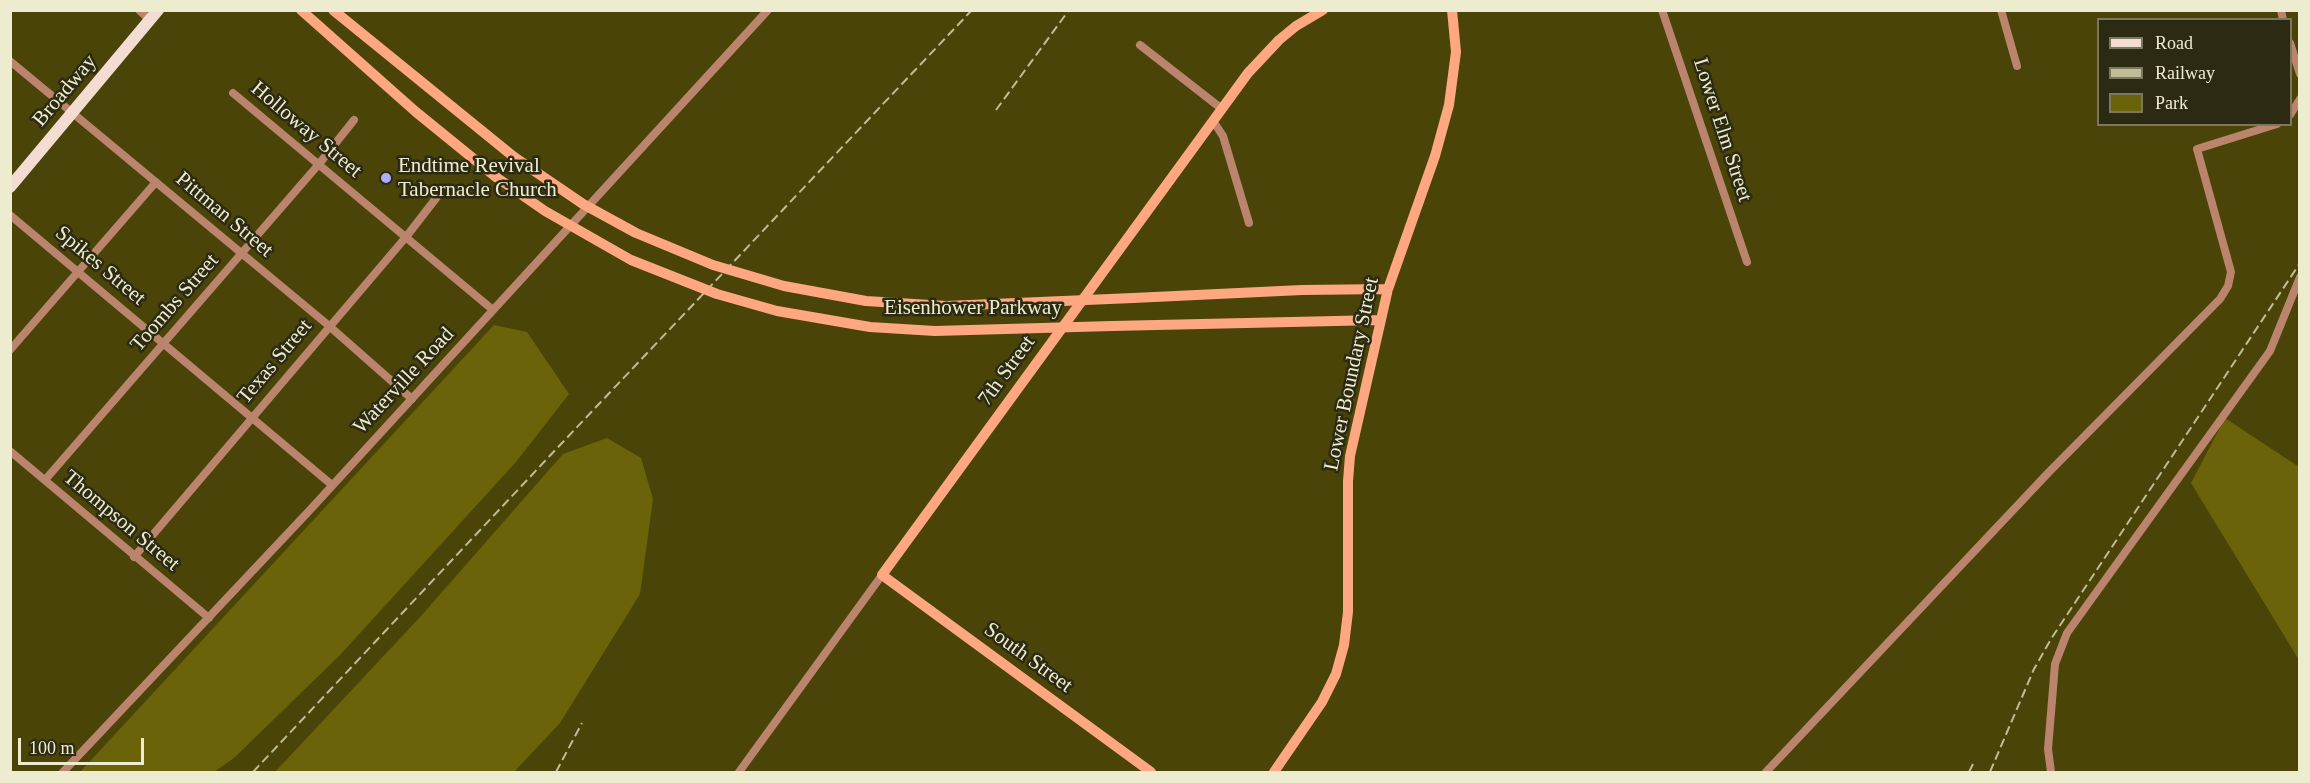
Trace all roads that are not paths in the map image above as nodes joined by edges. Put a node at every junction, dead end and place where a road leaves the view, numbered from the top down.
1 (139, 10) edge
2 (301, 10) edge
3 (333, 10) edge
4 (768, 10) edge
5 (1323, 10) edge
6 (1452, 10) edge
7 (1662, 10) edge
8 (2001, 10) edge
9 (154, 15) edge
10 (1140, 45) dead end
11 (2292, 49) edge
12 (10, 61) edge
13 (2017, 66) dead end
14 (2300, 74) edge
15 (233, 93) dead end
16 (1222, 109) junction
17 (72, 113) junction
18 (354, 120) dead end
19 (1213, 121) junction
20 (2271, 126) edge
21 (319, 164) junction
22 (156, 182) junction
23 (10, 187) edge
24 (439, 189) dead end
25 (10, 215) edge
26 (1249, 223) dead end
27 (406, 237) junction
28 (241, 253) junction
29 (1747, 262) dead end
30 (80, 272) junction
31 (2300, 277) edge
32 (1388, 289) junction
33 (493, 310) junction
34 (1380, 320) junction
35 (328, 326) junction
36 (164, 344) junction
37 (10, 350) edge
38 (412, 399) junction
39 (252, 417) junction
40 (10, 451) edge
41 (45, 480) junction
42 (332, 485) junction
43 (134, 557) junction
44 (882, 575) junction
45 (209, 618) junction
46 (63, 772) edge
47 (739, 772) edge
48 (1150, 772) edge
49 (1274, 772) edge
50 (1766, 772) edge
51 (2051, 772) edge

1 - 9 street
2 - 34 street, Eisenhower Parkway, bridge
3 - 32 street, Eisenhower Parkway, bridge
4 - 33 street, Waterville Road
5 - 16 street, 7th Street
6 - 32 street, Lower Boundary Street
7 - 29 street, Lower Elm Street
8 - 13 street
9 - 17 main road, Broadway
10 - 16 street
11 - 14 street
12 - 17 street, Pittman Street
15 - 21 street, Holloway Street
16 - 19 street, 7th Street
17 - 22 street, Pittman Street
17 - 23 main road, Broadway
18 - 21 street, Toombs Street
19 - 26 street
19 - 44 street, 7th Street
20 - 50 street
21 - 27 street, Holloway Street
21 - 28 street, Toombs Street
22 - 28 street, Pittman Street
22 - 30 street
24 - 27 street, Texas Street
25 - 30 street, Spikes Street
27 - 33 street, Holloway Street
27 - 35 street, Texas Street
28 - 35 street, Pittman Street
28 - 36 street, Toombs Street
30 - 36 street, Spikes Street
30 - 37 street
31 - 51 street
32 - 34 street, Lower Boundary Street
33 - 38 street, Waterville Road
34 - 49 street, Lower Boundary Street
35 - 38 street, Pittman Street
35 - 39 street, Texas Street
36 - 39 street, Spikes Street
36 - 41 street, Toombs Street
38 - 42 street, Waterville Road
39 - 42 street, Spikes Street
39 - 43 street, Texas Street
40 - 41 street, Thompson Street
41 - 43 street, Thompson Street
42 - 45 street, Waterville Road
43 - 45 street, Thompson Street
44 - 47 street, 7th Street
44 - 48 street, South Street
45 - 46 street, Waterville Road

